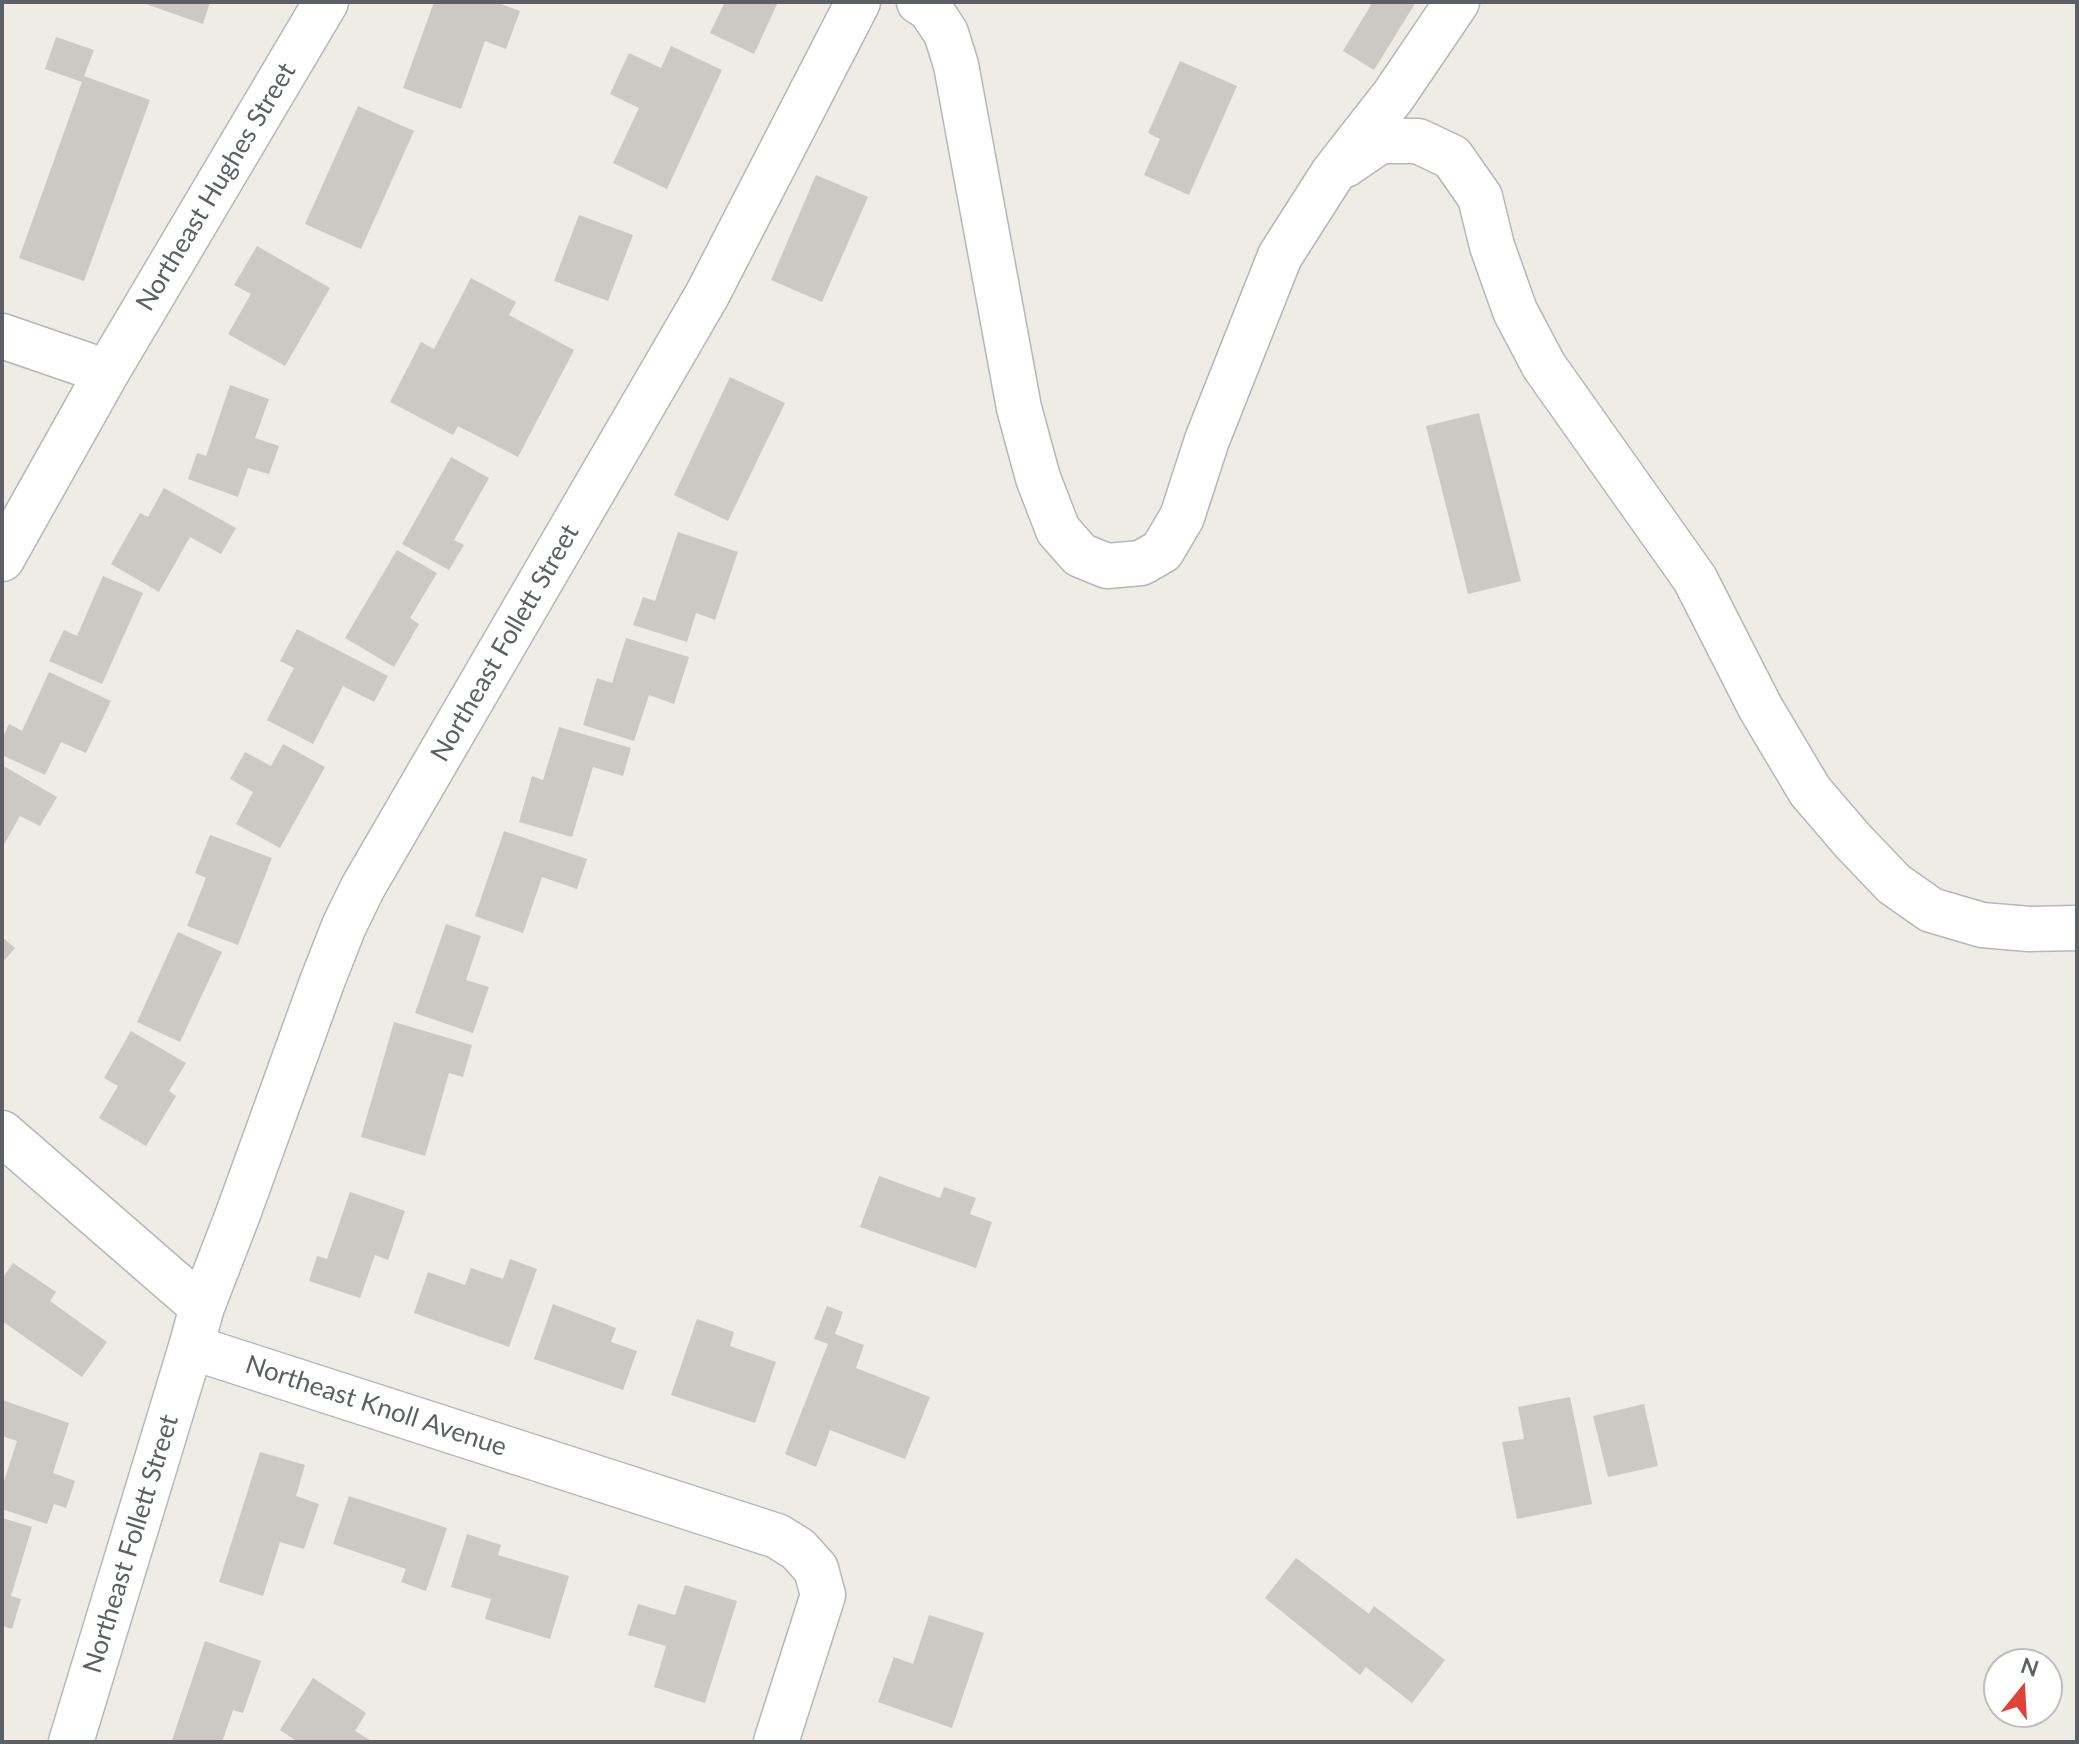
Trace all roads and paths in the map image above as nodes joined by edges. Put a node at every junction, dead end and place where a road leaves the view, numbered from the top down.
1 (326, 2) edge
2 (858, 2) edge
3 (919, 2) edge
4 (1457, 2) edge
5 (1333, 173) junction
6 (2, 336) edge
7 (107, 372) junction
8 (2, 559) edge
9 (2077, 928) edge
10 (2, 1133) edge
11 (196, 1327) junction
12 (71, 1742) edge
13 (776, 1742) edge

1 - 7 street, Northeast Hughes Street
2 - 11 street, Northeast Follett Street
3 - 5 street
4 - 5 street
5 - 9 street
6 - 7 street
7 - 8 street, Northeast Hughes Street
10 - 11 street, Northeast Knoll Avenue
11 - 12 street, Northeast Follett Street
11 - 13 street, Northeast Knoll Avenue

